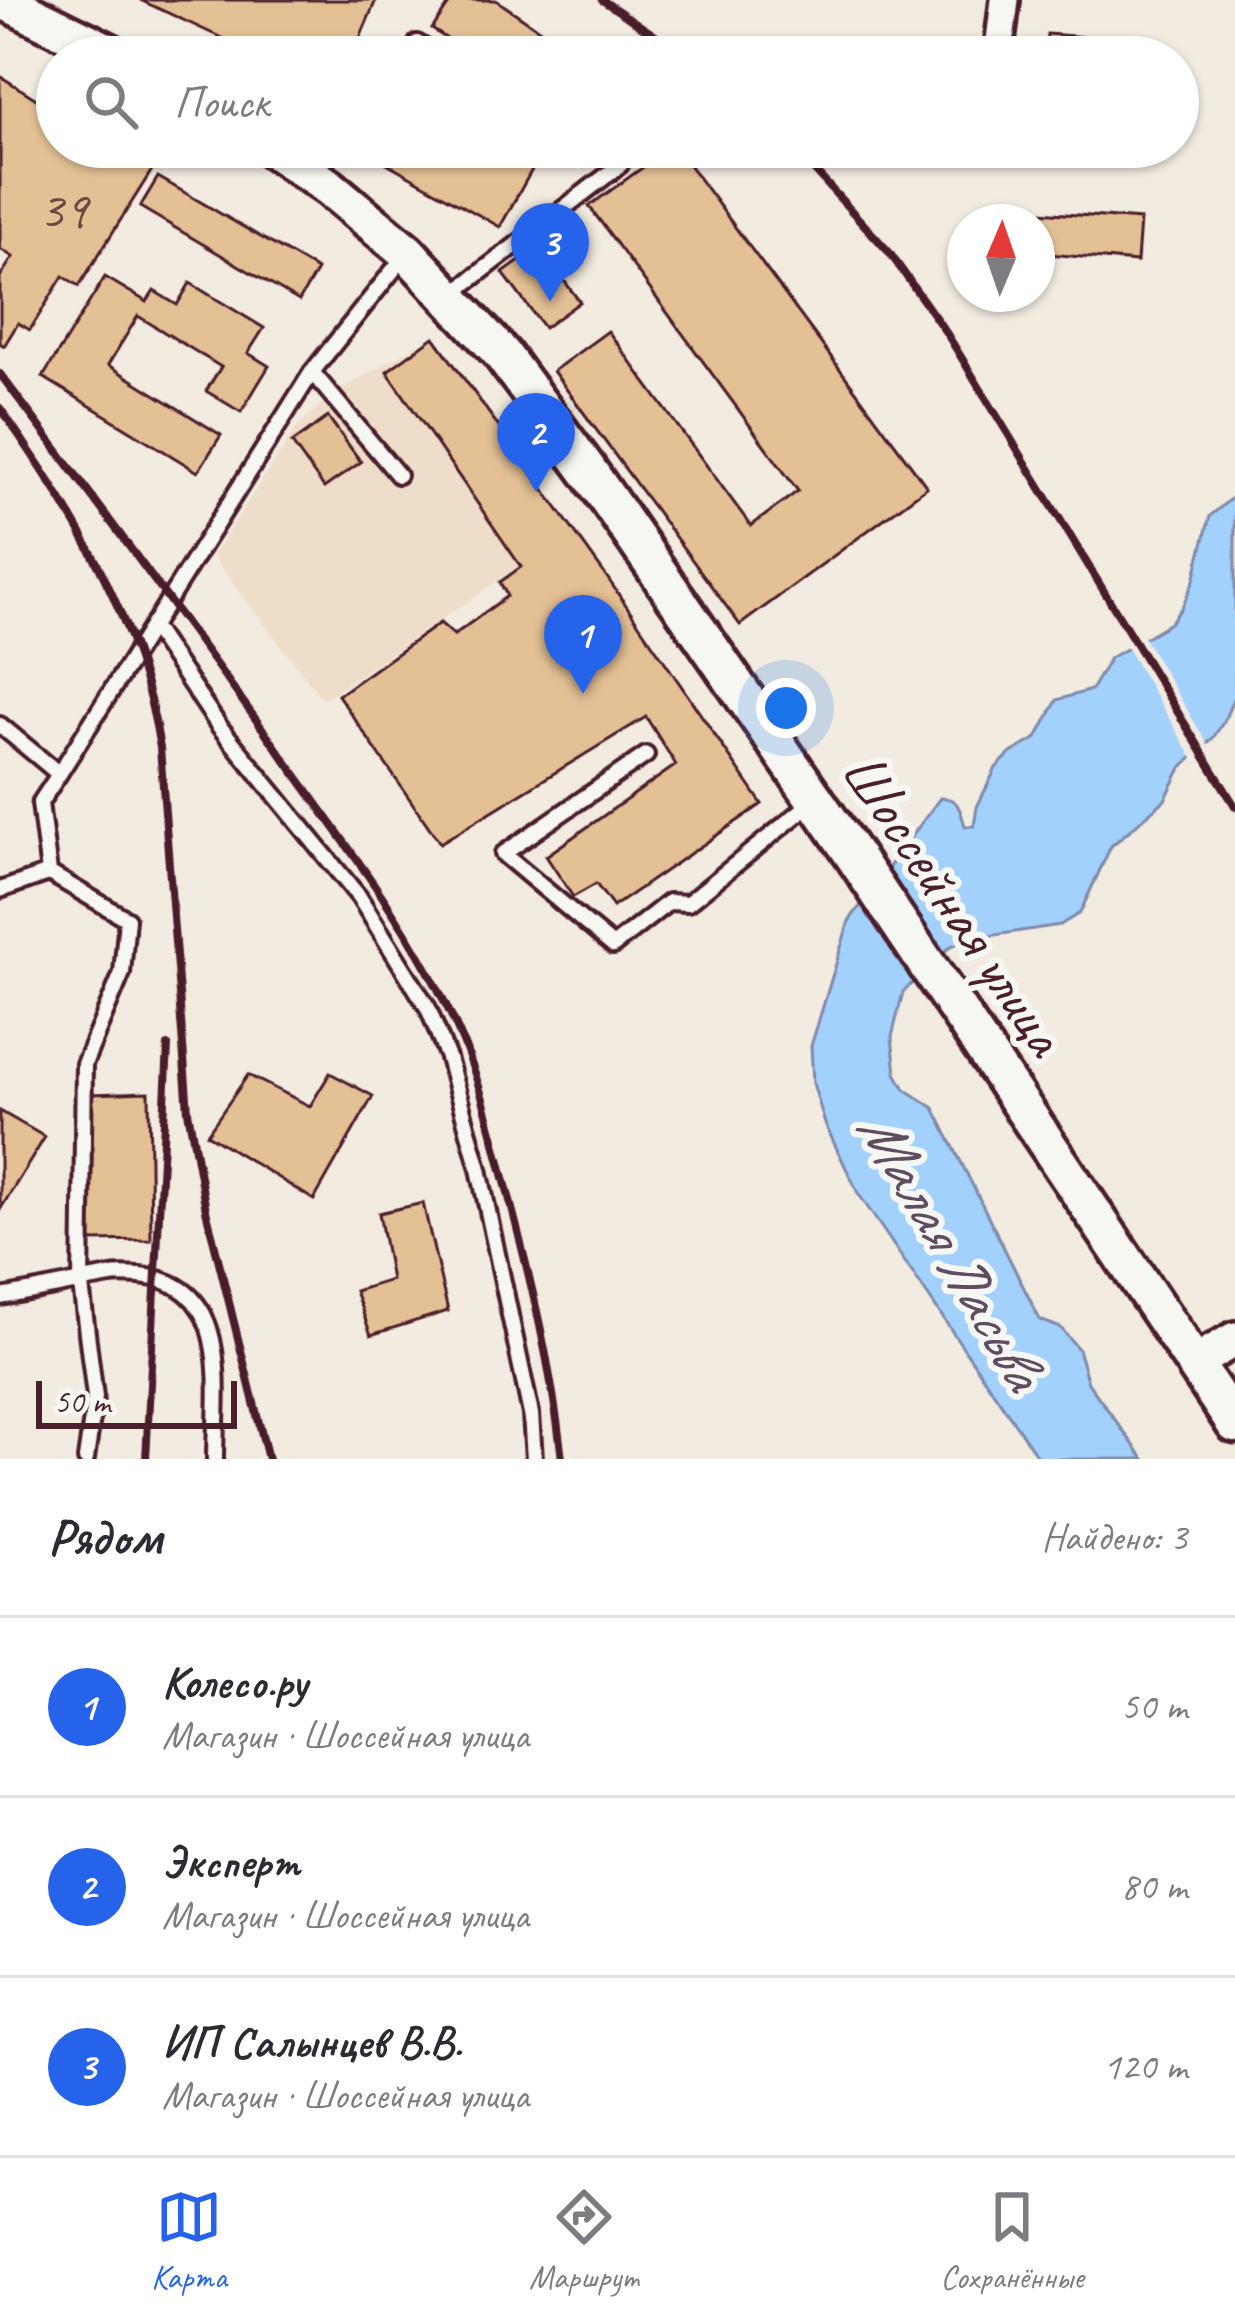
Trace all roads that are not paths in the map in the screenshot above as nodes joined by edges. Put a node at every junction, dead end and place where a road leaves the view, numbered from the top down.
1 (2, 0) edge
2 (1005, 0) edge
3 (75, 36) edge
4 (1001, 36) edge
5 (301, 168) edge
6 (616, 168) edge
7 (407, 252) junction
8 (451, 295) junction
9 (312, 372) junction
10 (398, 475) dead end
11 (153, 628) junction
12 (0, 724) edge
13 (646, 755) dead end
14 (59, 774) junction
15 (815, 800) junction
16 (49, 873) junction
17 (0, 890) edge
18 (81, 1285) junction
19 (0, 1297) edge
20 (1235, 1339) edge
21 (1193, 1363) junction
22 (1235, 1424) edge
23 (86, 1459) edge
24 (215, 1459) edge
25 (534, 1459) edge

1 - 3 main road
2 - 4 street
5 - 7 main road, Шоссейная улица
6 - 8 lane
7 - 8 main road, Шоссейная улица
7 - 9 lane
8 - 15 main road, Шоссейная улица
9 - 10 lane
9 - 11 lane
11 - 14 lane
11 - 25 lane
12 - 14 lane
13 - 15 lane
14 - 16 lane
15 - 21 main road, Шоссейная улица
16 - 17 lane
16 - 18 lane
18 - 19 lane
18 - 23 lane
18 - 24 lane
20 - 21 street
21 - 22 main road, Шоссейная улица

